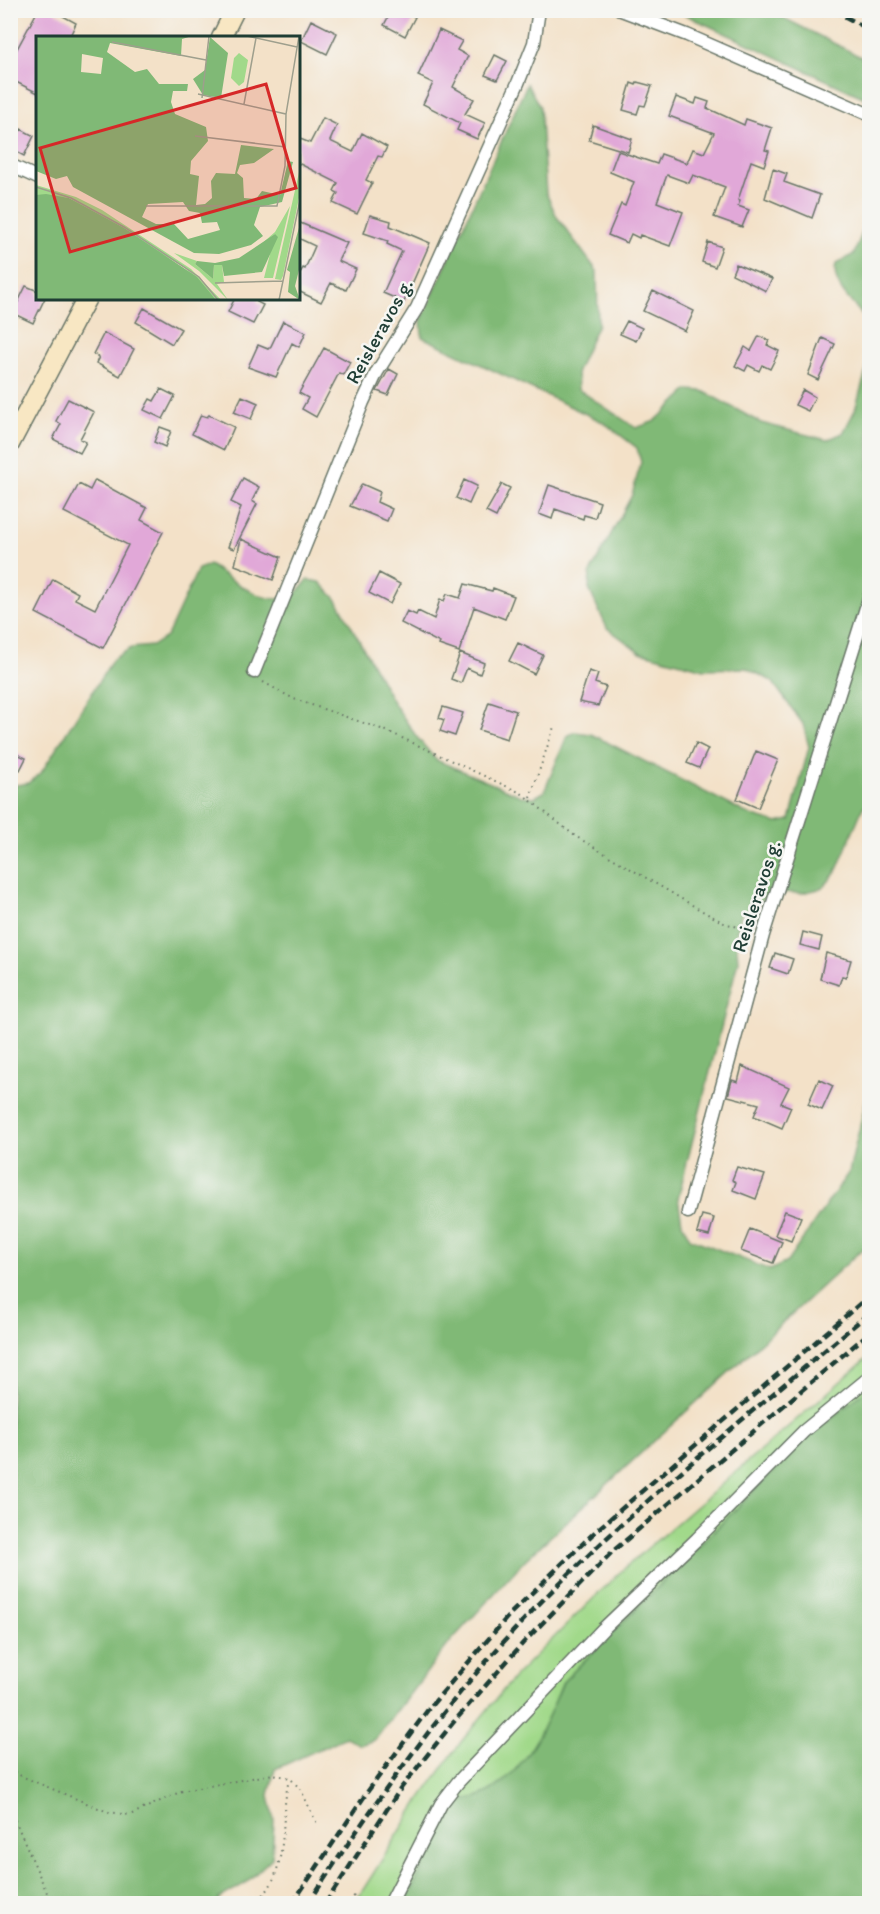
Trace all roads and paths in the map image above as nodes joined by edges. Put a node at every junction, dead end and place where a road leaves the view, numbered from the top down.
1 (235, 10) edge
2 (540, 10) edge
3 (621, 10) edge
4 (222, 36) edge
5 (870, 114) edge
6 (10, 165) edge
7 (36, 177) edge
8 (86, 300) edge
9 (10, 444) edge
10 (870, 595) edge
11 (254, 672) joint
12 (554, 727) dead end
13 (530, 799) junction
14 (763, 935) junction
15 (688, 1212) dead end
16 (870, 1377) edge
17 (10, 1768) edge
18 (290, 1778) junction
19 (10, 1809) edge
20 (318, 1827) dead end
21 (353, 1896) dead end
22 (392, 1900) edge
23 (52, 1904) edge
24 (255, 1904) edge

1 - 4 main road
2 - 11 street, Reisleravos g.
3 - 5 street
6 - 7 street
8 - 9 main road
10 - 14 street, Reisleravos g.
11 - 13 path
12 - 13 path
13 - 14 path
14 - 15 street, Reisleravos g.
16 - 22 street
17 - 18 path
18 - 20 path
18 - 24 path
19 - 23 path
21 - 22 path

